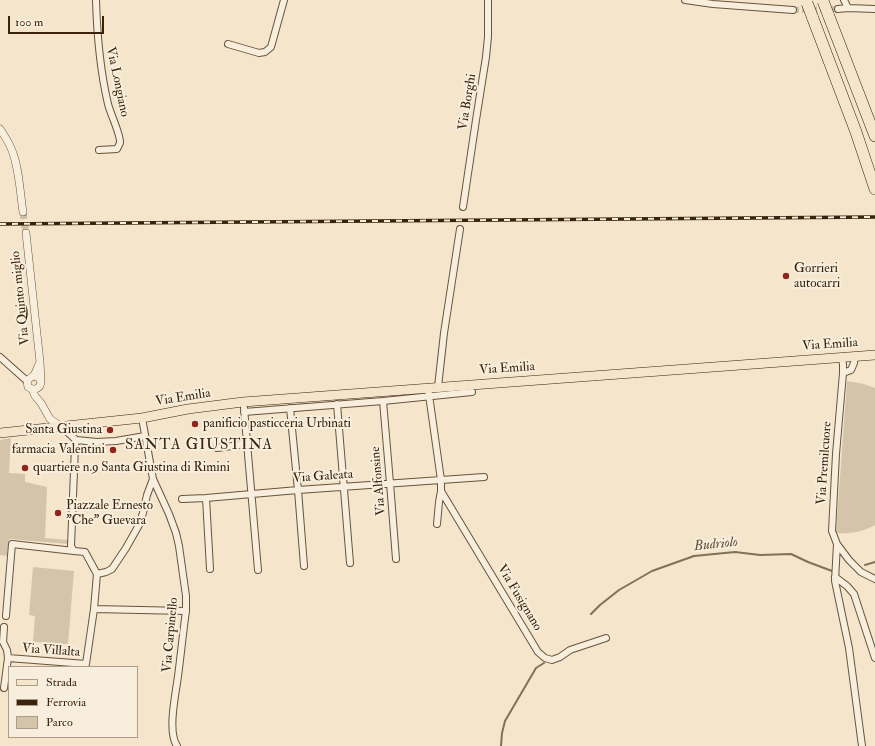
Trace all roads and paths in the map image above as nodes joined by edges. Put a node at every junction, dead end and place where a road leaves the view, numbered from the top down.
1 (96, 0) edge
2 (284, 0) edge
3 (488, 0) edge
4 (685, 0) edge
5 (844, 0) edge
6 (823, 1) edge
7 (806, 2) edge
8 (848, 8) junction
9 (838, 9) tunnel mouth
10 (875, 9) edge
11 (793, 10) tunnel mouth
12 (228, 44) dead end
13 (0, 129) edge
14 (875, 136) edge
15 (99, 150) dead end
16 (875, 189) edge
17 (463, 207) dead end
18 (23, 212) tunnel mouth
19 (460, 229) dead end
20 (26, 233) tunnel mouth
21 (875, 355) edge
22 (855, 356) junction
23 (0, 357) edge
24 (841, 357) junction
25 (40, 362) junction
26 (843, 373) junction
27 (30, 378) junction
28 (40, 383) junction
29 (438, 387) junction
30 (32, 389) junction
31 (428, 392) junction
32 (472, 392) dead end
33 (383, 401) junction
34 (41, 403) junction
35 (337, 404) junction
36 (244, 407) junction
37 (290, 408) junction
38 (142, 418) junction
39 (62, 427) junction
40 (0, 433) edge
41 (145, 436) junction
42 (76, 440) junction
43 (247, 444) junction
44 (217, 448) dead end
45 (484, 477) dead end
46 (153, 479) junction
47 (441, 480) junction
48 (390, 483) junction
49 (344, 487) junction
50 (298, 490) junction
51 (441, 491) junction
52 (252, 494) junction
53 (206, 498) junction
54 (182, 499) dead end
55 (436, 524) dead end
56 (837, 544) junction
57 (74, 550) junction
58 (396, 559) dead end
59 (350, 562) dead end
60 (304, 566) dead end
61 (210, 569) dead end
62 (258, 570) dead end
63 (97, 574) junction
64 (835, 577) junction
65 (875, 580) edge
66 (94, 609) junction
67 (186, 611) junction
68 (6, 616) dead end
69 (4, 627) dead end
70 (606, 638) dead end
71 (8, 658) junction
72 (875, 658) edge
73 (4, 688) dead end
74 (174, 745) edge
75 (862, 746) edge

1 - 15 street, Via Longiano
2 - 12 street
3 - 17 street, Via Borghi
4 - 11 street
5 - 8 street
6 - 14 highway, bridge
7 - 16 highway, bridge
8 - 9 street
8 - 10 street
13 - 18 street
19 - 29 street
20 - 25 street, Via Quinto miglio
21 - 22 main road, Via Emilia
22 - 24 main road, Via Emilia
22 - 26 street
23 - 27 street
24 - 26 street, Via Premilcuore
24 - 29 main road, Via Emilia
25 - 27 street, Via Quinto miglio
25 - 28 street, Via Quinto miglio
26 - 56 street, Via Premilcuore
27 - 28 street
27 - 30 street
28 - 30 street
28 - 34 street, Via Quinto miglio
29 - 31 main road, Via Emilia
30 - 34 street
31 - 32 street, Via Emilia
31 - 33 street, Via Emilia
31 - 36 main road, Via Emilia
31 - 47 street
33 - 35 street, Via Emilia
33 - 48 street, Via Alfonsine
34 - 39 street
35 - 37 street, Via Emilia
35 - 49 street
36 - 37 street, Via Emilia
36 - 38 main road, Via Emilia
36 - 43 street
37 - 50 street
38 - 39 main road, Via Emilia
38 - 41 street, Via Emilia
39 - 40 main road, Via Emilia
39 - 42 street
41 - 42 street
41 - 46 street, Via Carpinello
42 - 57 street
43 - 44 street
43 - 52 street
45 - 47 street
46 - 63 street
46 - 67 street, Via Carpinello
47 - 48 street, Via Galeata
47 - 51 street
48 - 49 street, Via Galeata
48 - 58 street, Via Alfonsine
49 - 50 street, Via Galeata
49 - 59 street
50 - 52 street, Via Galeata
50 - 60 street
51 - 55 street
51 - 70 street, Via Fusignano
52 - 53 street, Via Galeata
52 - 62 street
53 - 54 street, Via Galeata
53 - 61 street
56 - 64 street, Via Premilcuore
56 - 65 street
57 - 63 street
57 - 68 street
63 - 66 street, Via Villalta
64 - 72 street
64 - 75 street, Via Premilcuore
66 - 67 street
66 - 71 street, Via Villalta
67 - 74 street, Via Carpinello
69 - 71 street, Via Villalta
71 - 73 street, Via Villalta

